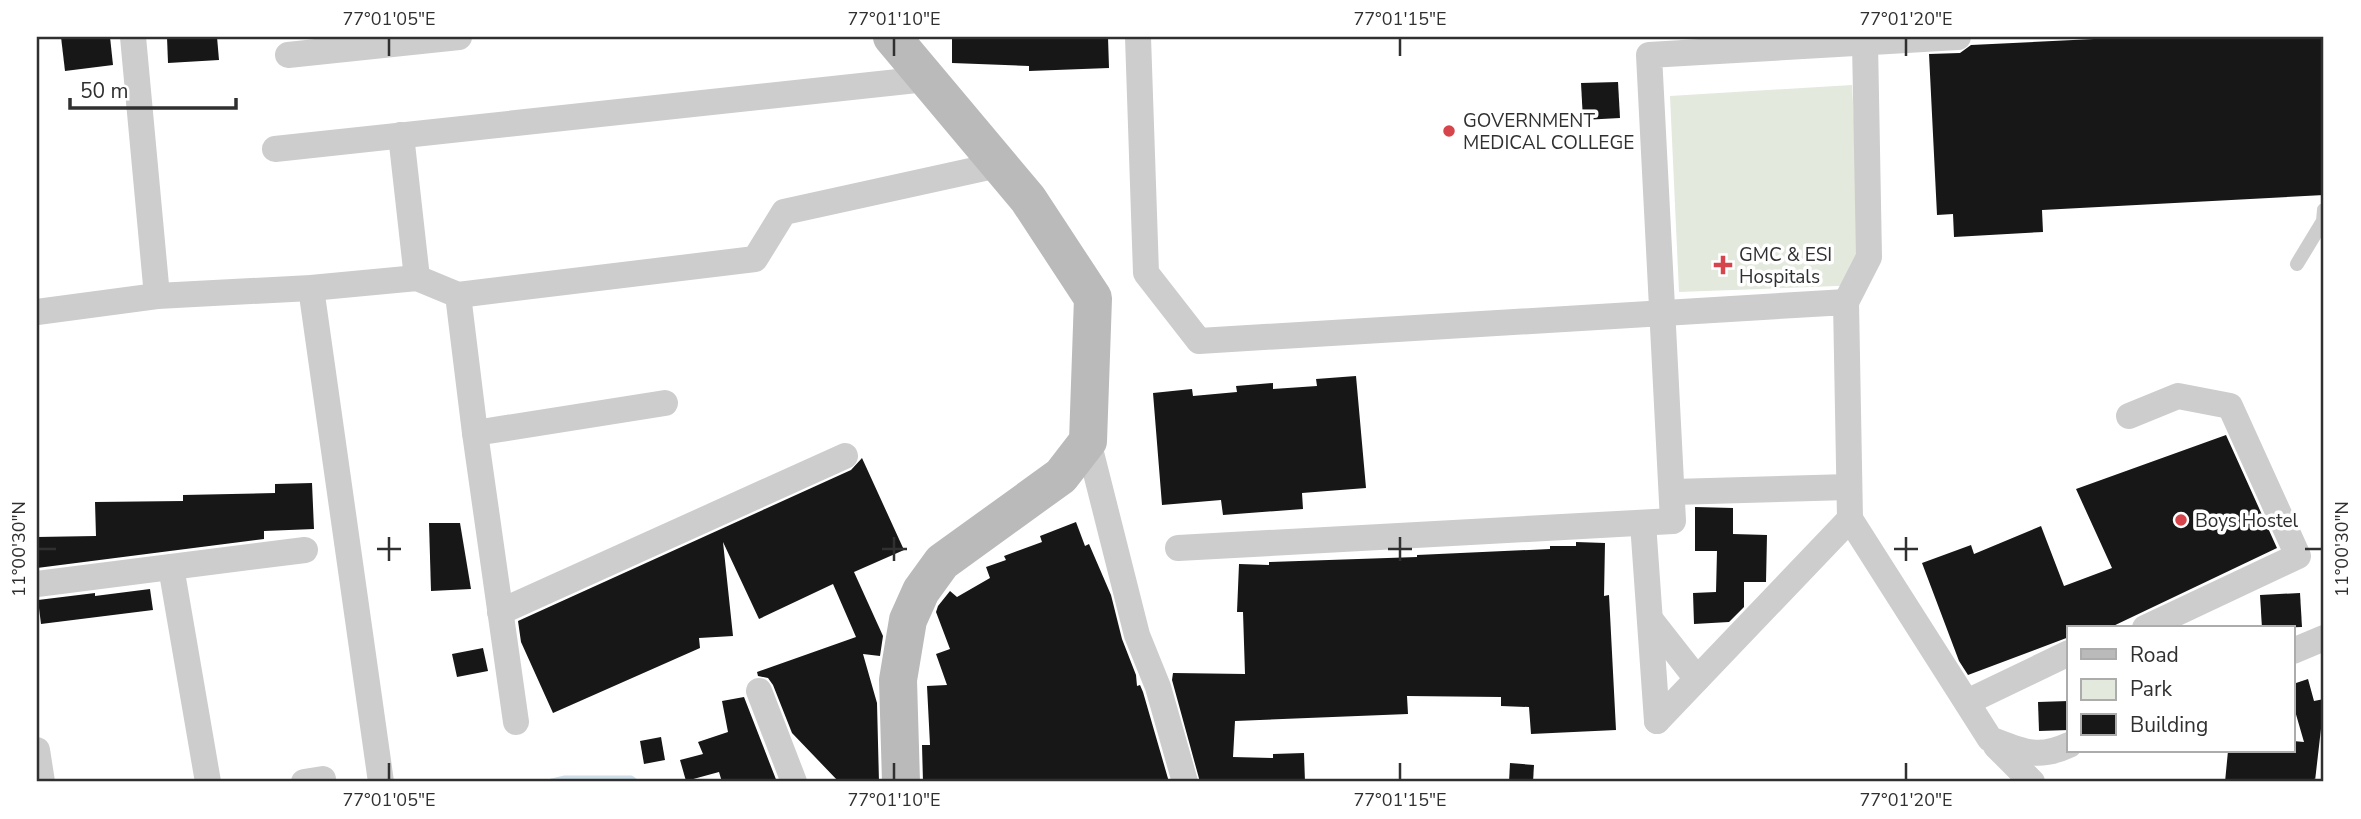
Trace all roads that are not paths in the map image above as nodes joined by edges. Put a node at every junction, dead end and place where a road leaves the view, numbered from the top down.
1 (133, 37) edge
2 (459, 37) edge
3 (892, 37) edge
4 (1138, 37) edge
5 (1958, 37) edge
6 (366, 42) edge
7 (1865, 42) junction
8 (1649, 46) edge
9 (288, 55) dead end
10 (926, 79) junction
11 (401, 135) junction
12 (275, 149) dead end
13 (998, 165) junction
14 (2324, 210) edge
15 (2297, 264) dead end
16 (417, 278) junction
17 (311, 288) junction
18 (458, 295) junction
19 (157, 296) junction
20 (1846, 302) junction
21 (37, 312) edge
22 (1663, 313) junction
23 (665, 403) dead end
24 (2129, 416) dead end
25 (475, 433) junction
26 (1088, 441) junction
27 (845, 456) dead end
28 (1849, 487) junction
29 (1673, 492) junction
30 (1850, 519) junction
31 (1643, 523) junction
32 (1178, 548) dead end
33 (305, 550) dead end
34 (171, 567) junction
35 (37, 584) edge
36 (500, 612) junction
37 (1650, 619) junction
38 (2149, 626) edge
39 (2324, 638) edge
40 (2294, 651) edge
41 (2067, 654) edge
42 (1697, 679) junction
43 (758, 691) dead end
44 (1967, 702) junction
45 (516, 722) dead end
46 (1990, 739) junction
47 (2067, 746) edge
48 (37, 750) edge
49 (2022, 778) edge
50 (42, 782) edge
51 (208, 782) edge
52 (381, 782) edge
53 (794, 782) edge
54 (901, 782) edge
55 (1185, 782) edge

1 - 19 street
2 - 6 street
3 - 10 street
4 - 22 street
5 - 7 street
6 - 9 street
7 - 8 street
7 - 20 street
8 - 22 street
10 - 11 street
10 - 13 street
11 - 12 street
11 - 16 street
13 - 18 street
13 - 26 street
14 - 15 lane
16 - 17 street
16 - 18 street
17 - 19 street
17 - 52 street
18 - 25 street
19 - 21 street
20 - 22 street
20 - 28 street
22 - 29 street
23 - 25 street
24 - 38 street
25 - 36 street
26 - 54 street
26 - 55 street
27 - 36 street
28 - 29 street
28 - 30 street
29 - 31 street
30 - 42 street
30 - 44 street
31 - 32 street
31 - 37 street
33 - 34 street
34 - 35 street
34 - 51 street
36 - 45 street
37 - 42 street
37 - 42 street
39 - 40 street
41 - 44 street
43 - 53 street
44 - 46 street
46 - 47 street
46 - 49 street
48 - 50 street

